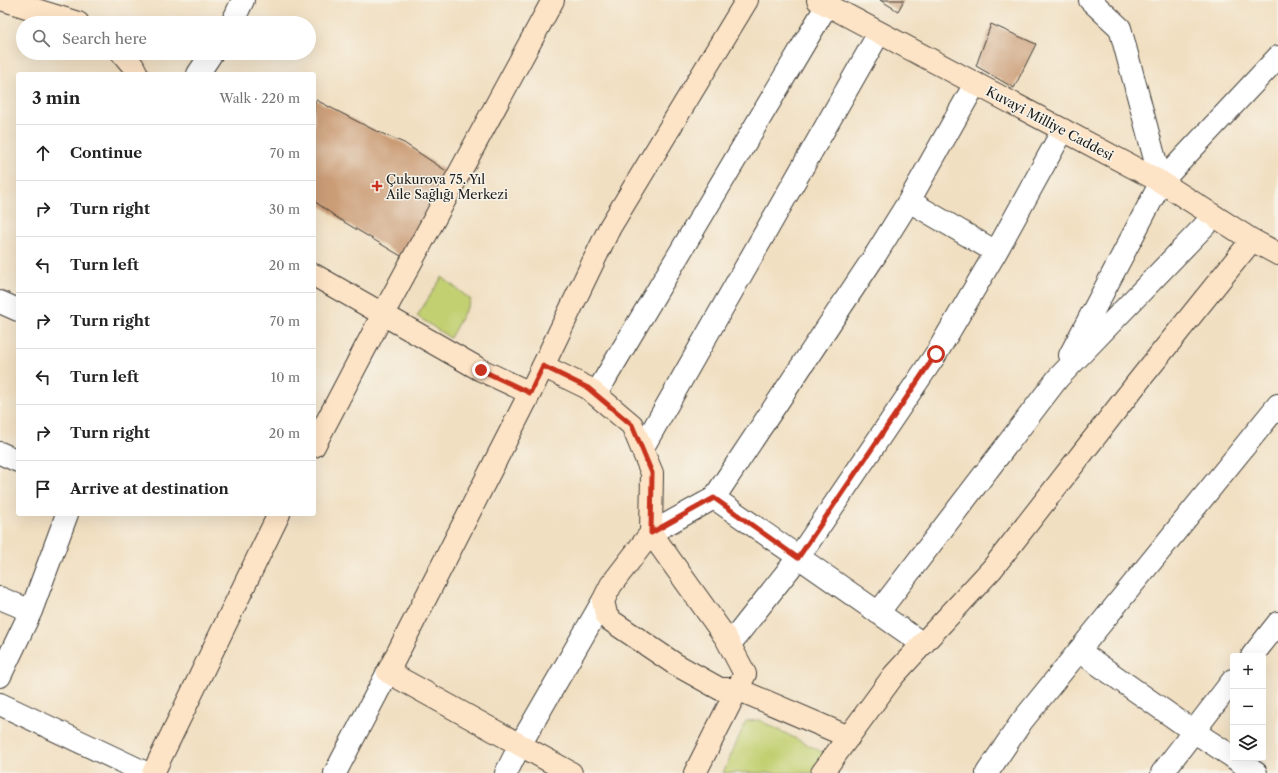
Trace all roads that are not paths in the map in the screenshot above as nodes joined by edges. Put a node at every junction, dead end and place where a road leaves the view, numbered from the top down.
1 (4, 0) edge
2 (243, 0) edge
3 (553, 0) edge
4 (747, 0) edge
5 (1090, 0) edge
6 (823, 3) edge
7 (55, 16) edge
8 (235, 16) edge
9 (879, 33) junction
10 (1278, 57) edge
11 (128, 60) edge
12 (207, 60) edge
13 (136, 72) edge
14 (199, 72) edge
15 (975, 84) junction
16 (1063, 130) junction
17 (1161, 182) junction
18 (909, 201) junction
19 (1214, 216) junction
20 (1252, 240) junction
21 (996, 252) junction
22 (1278, 254) edge
23 (316, 276) edge
24 (0, 302) edge
25 (16, 309) edge
26 (383, 314) junction
27 (543, 366) junction
28 (1058, 378) junction
29 (530, 393) junction
30 (596, 394) junction
31 (1275, 417) edge
32 (316, 442) edge
33 (642, 449) junction
34 (0, 453) edge
35 (16, 460) edge
36 (714, 498) junction
37 (67, 516) edge
38 (278, 516) edge
39 (651, 533) junction
40 (798, 558) junction
41 (0, 598) edge
42 (603, 601) junction
43 (31, 611) junction
44 (878, 613) junction
45 (1278, 623) edge
46 (730, 644) junction
47 (923, 644) junction
48 (1078, 650) junction
49 (1254, 653) edge
50 (388, 672) junction
51 (0, 676) edge
52 (1230, 684) edge
53 (737, 689) junction
54 (0, 704) edge
55 (1193, 731) junction
56 (849, 737) junction
57 (520, 744) junction
58 (1230, 756) edge
59 (1238, 761) edge
60 (146, 773) edge
61 (153, 773) edge
62 (335, 773) edge
63 (506, 773) edge
64 (571, 773) edge
65 (695, 773) edge
66 (822, 773) edge
67 (987, 773) edge
68 (1162, 773) edge
69 (1256, 773) edge

1 - 7 street
2 - 8 street
3 - 26 street
4 - 27 street
5 - 17 street
6 - 9 street, Kuvayi Milliye Caddesi
6 - 30 street
9 - 15 street, Kuvayi Milliye Caddesi
9 - 33 street
10 - 17 street
11 - 13 street
12 - 14 street
15 - 16 street, Kuvayi Milliye Caddesi
15 - 18 street
16 - 17 street, Kuvayi Milliye Caddesi
16 - 21 street
17 - 19 street, Kuvayi Milliye Caddesi
17 - 28 street
18 - 21 street
18 - 36 street
19 - 20 street, Kuvayi Milliye Caddesi
19 - 28 street
20 - 22 street, Kuvayi Milliye Caddesi
20 - 47 street
21 - 40 street
23 - 26 street
24 - 25 street
26 - 29 street
26 - 32 street
27 - 29 street
27 - 30 street
28 - 44 street
29 - 50 street
30 - 33 street
31 - 48 street
33 - 39 street
34 - 35 street
36 - 39 street
36 - 40 street
37 - 43 street
38 - 61 street
39 - 42 street
39 - 46 street
40 - 44 street
40 - 46 street
41 - 43 street
42 - 53 street
42 - 57 street
43 - 51 street
44 - 47 street
45 - 49 street
46 - 53 street
47 - 56 street
48 - 55 street
48 - 67 street
50 - 57 street
50 - 62 street
52 - 55 street
53 - 56 street
53 - 65 street
54 - 60 street
55 - 58 street
55 - 68 street
56 - 66 street
57 - 63 street
57 - 64 street
59 - 69 street

